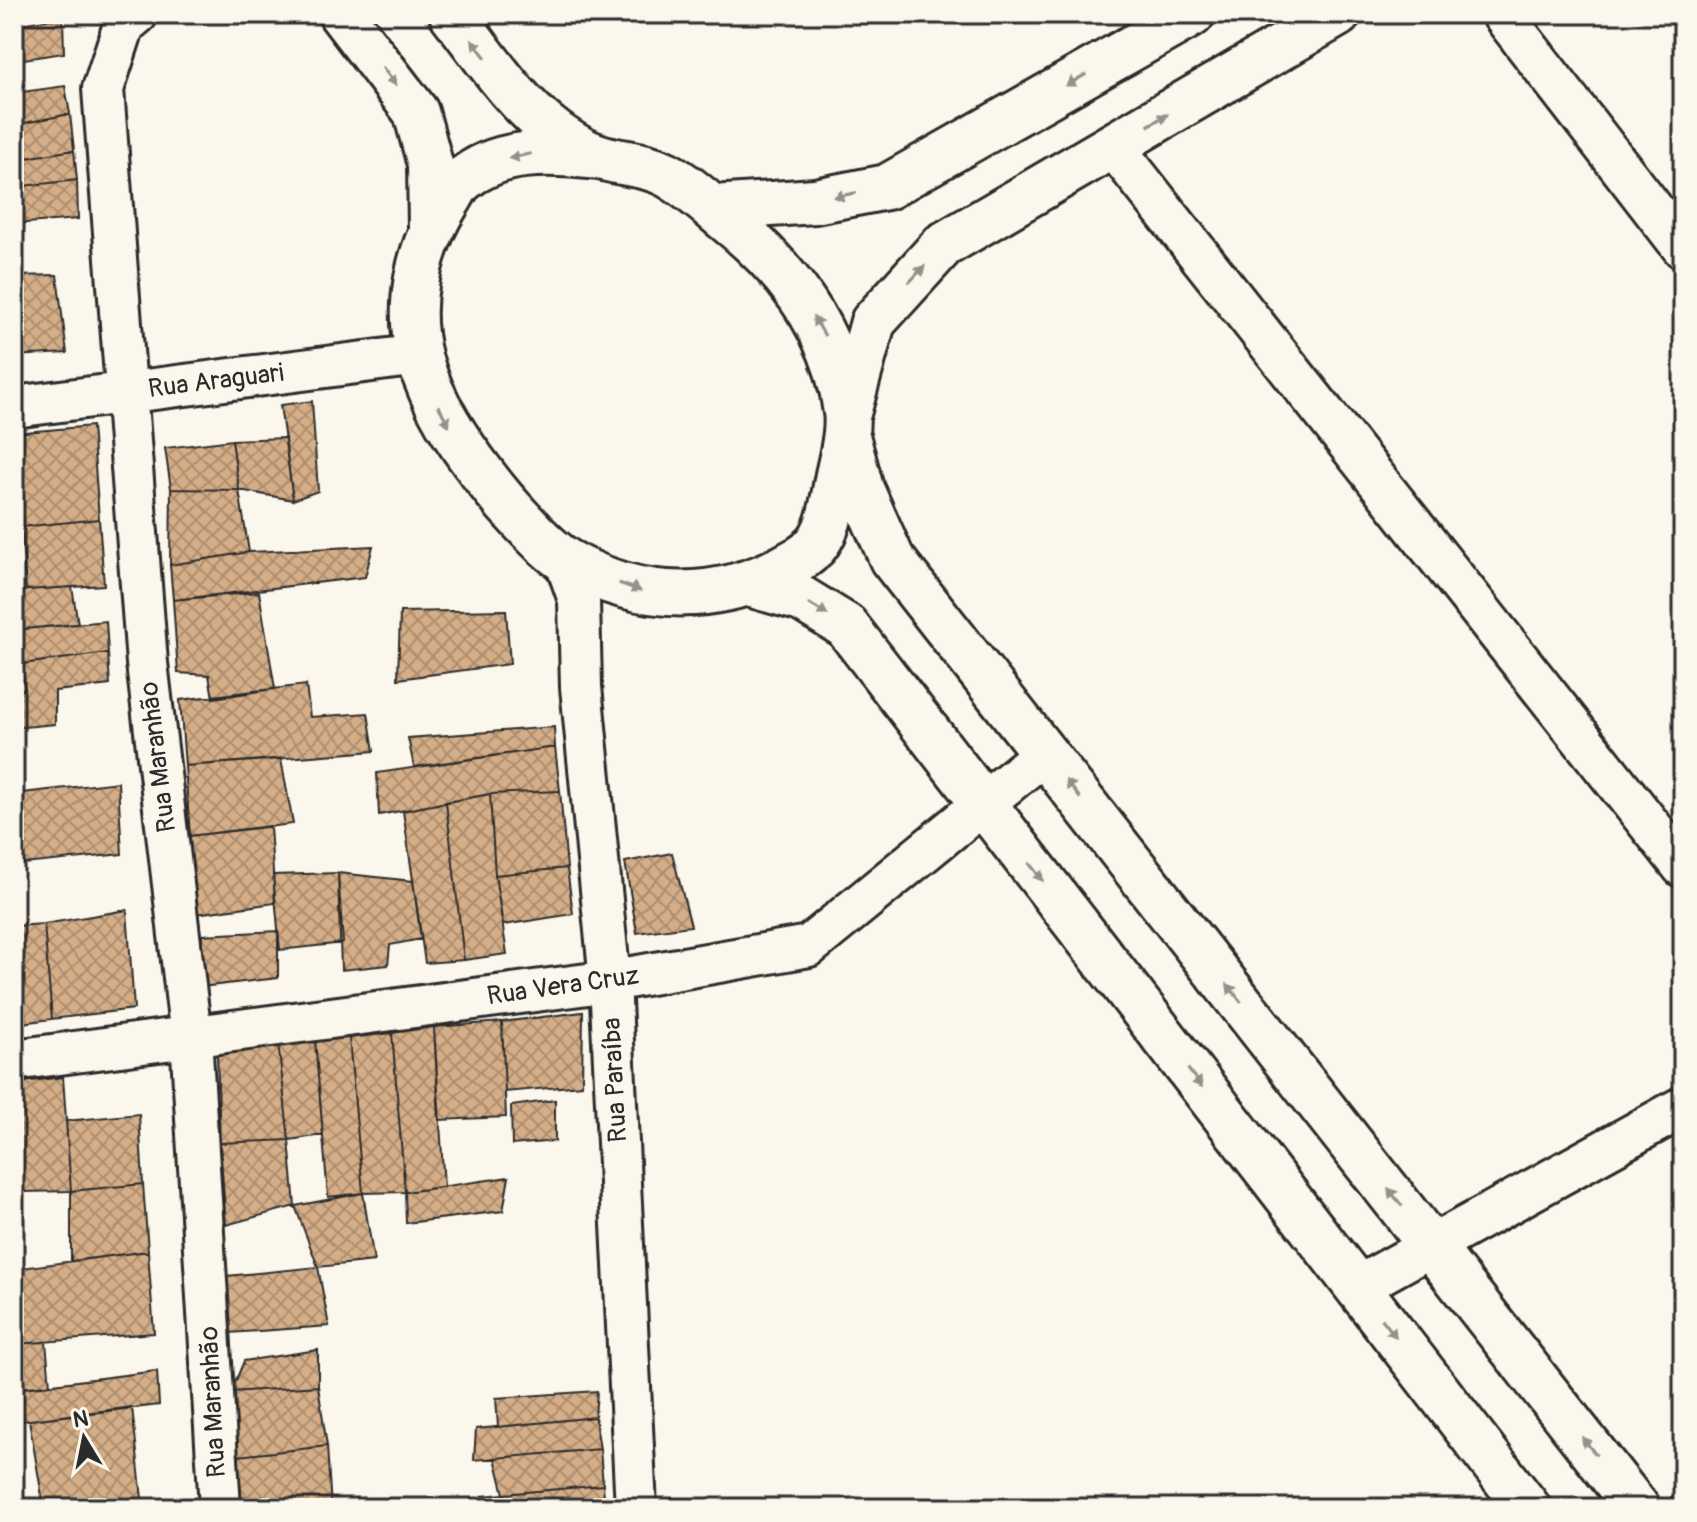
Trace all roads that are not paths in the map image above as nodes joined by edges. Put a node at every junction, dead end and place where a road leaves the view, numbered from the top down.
1 (137, 14) edge
2 (341, 14) edge
3 (452, 14) edge
4 (1192, 14) edge
5 (1502, 14) edge
6 (1327, 15) edge
7 (1113, 146) junction
8 (598, 157) junction
9 (713, 208) junction
10 (431, 228) junction
11 (1683, 248) edge
12 (419, 355) junction
13 (124, 393) junction
14 (14, 407) edge
15 (846, 422) junction
16 (565, 560) junction
17 (745, 583) junction
18 (1045, 753) junction
19 (984, 805) junction
20 (1683, 867) edge
21 (610, 981) junction
22 (191, 1037) junction
23 (14, 1060) edge
24 (1683, 1107) edge
25 (1433, 1245) junction
26 (1357, 1287) junction
27 (220, 1508) edge
28 (636, 1508) edge
29 (1528, 1508) edge
30 (1637, 1508) edge

1 - 13 street, Rua Maranhão
2 -> 10 street
8 -> 3 street
4 -> 9 street
5 - 11 street
7 -> 6 street
15 -> 7 street
7 - 20 street
8 - 9 street
8 -> 10 street
15 -> 9 street
10 - 12 street
12 - 13 street, Rua Araguari
12 -> 16 street
13 - 14 street, Rua Araguari
13 - 22 street, Rua Maranhão
15 - 17 street
15 - 18 street
16 -> 17 street
16 - 21 street, Rua Paraíba
17 -> 19 street
18 - 19 street, Rua Vera Cruz
25 -> 18 street
19 - 21 street, Rua Vera Cruz
19 -> 26 street
21 - 22 street, Rua Vera Cruz
21 - 28 street, Rua Paraíba
22 - 23 street, Rua Vera Cruz
22 - 27 street, Rua Maranhão
24 - 25 street
25 - 26 street
30 -> 25 street
26 -> 29 street

